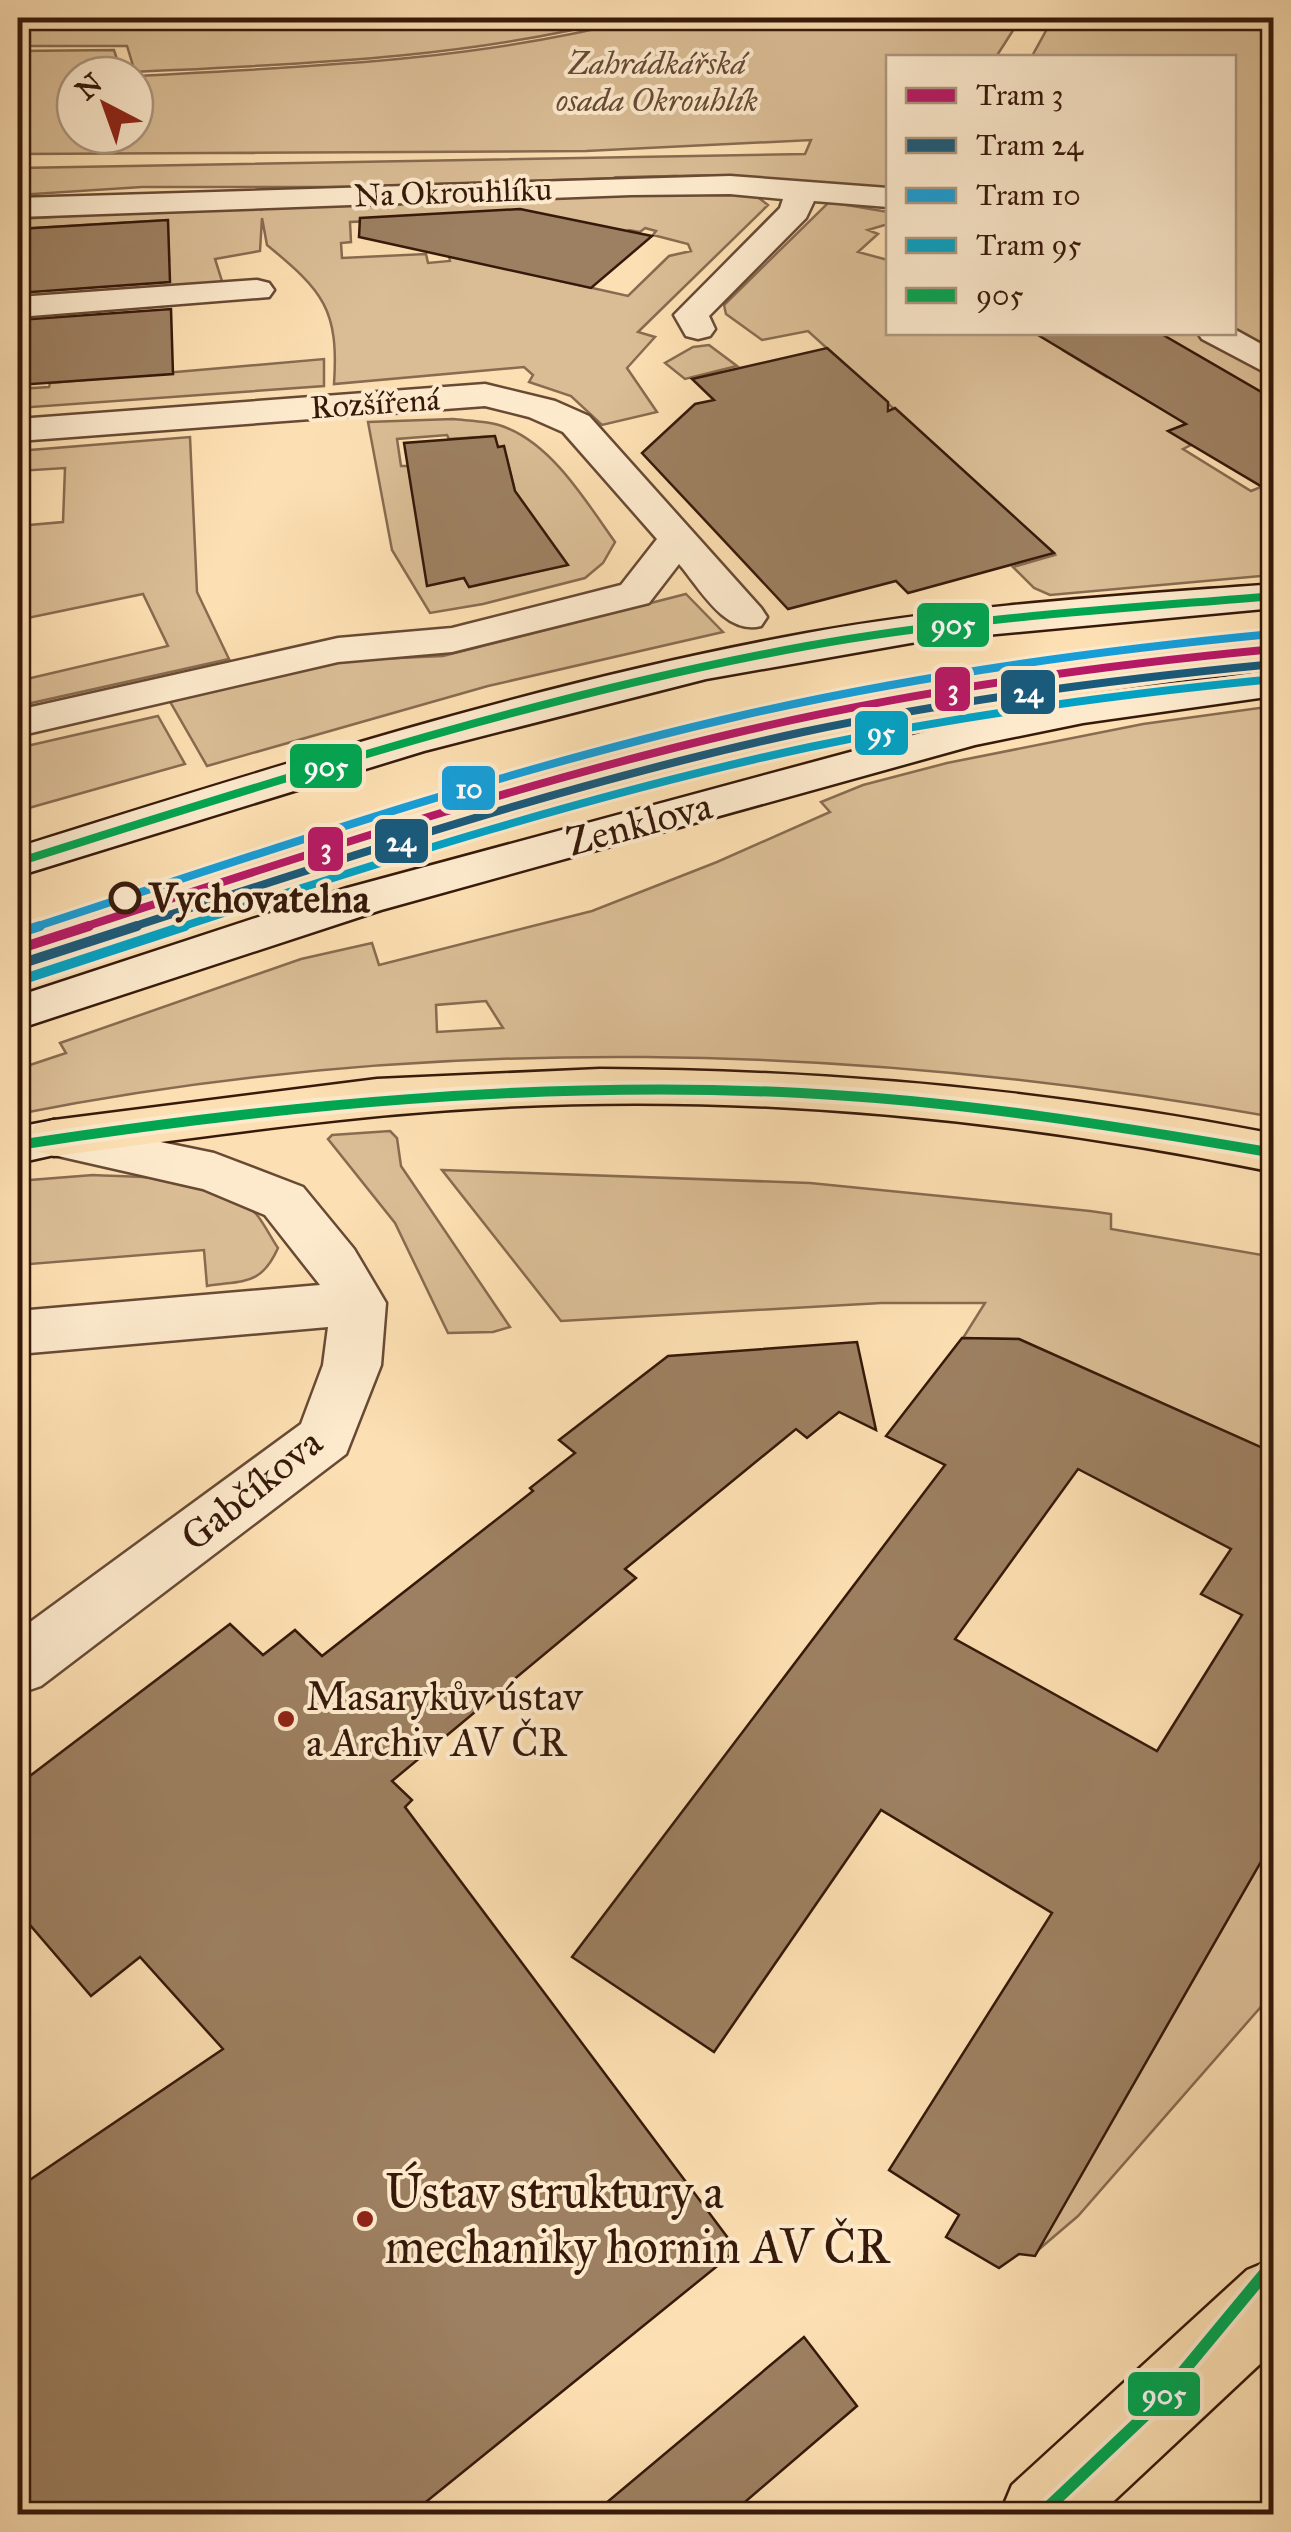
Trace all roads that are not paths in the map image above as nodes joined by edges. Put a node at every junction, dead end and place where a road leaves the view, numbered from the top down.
1 (802, 191) junction
2 (886, 198) edge
3 (18, 208) edge
4 (258, 290) dead end
5 (18, 307) edge
6 (698, 329) dead end
7 (1219, 335) edge
8 (1274, 366) edge
9 (18, 430) edge
10 (677, 540) junction
11 (1274, 596) edge
12 (747, 617) dead end
13 (1274, 683) edge
14 (18, 723) edge
15 (18, 862) edge
16 (18, 1013) edge
17 (36, 1142) edge
18 (1274, 1153) edge
19 (358, 1303) junction
20 (18, 1333) edge
21 (18, 1668) edge
22 (1274, 2262) edge
23 (1274, 2297) edge
24 (1153, 2408) junction
25 (1041, 2514) edge

1 - 2 street, Na Okrouhlíku
1 - 3 street, Na Okrouhlíku
1 - 6 street
4 - 5 street
7 - 8 street
9 - 10 street, Rozšířená
10 - 12 street, Rozšířená
10 - 14 street
11 - 15 street
13 - 16 street, Zenklova
17 - 18 main road
17 - 19 street
19 - 20 street
19 - 21 street, Gabčíkova
22 - 24 main road
23 - 24 main road
24 - 25 main road

